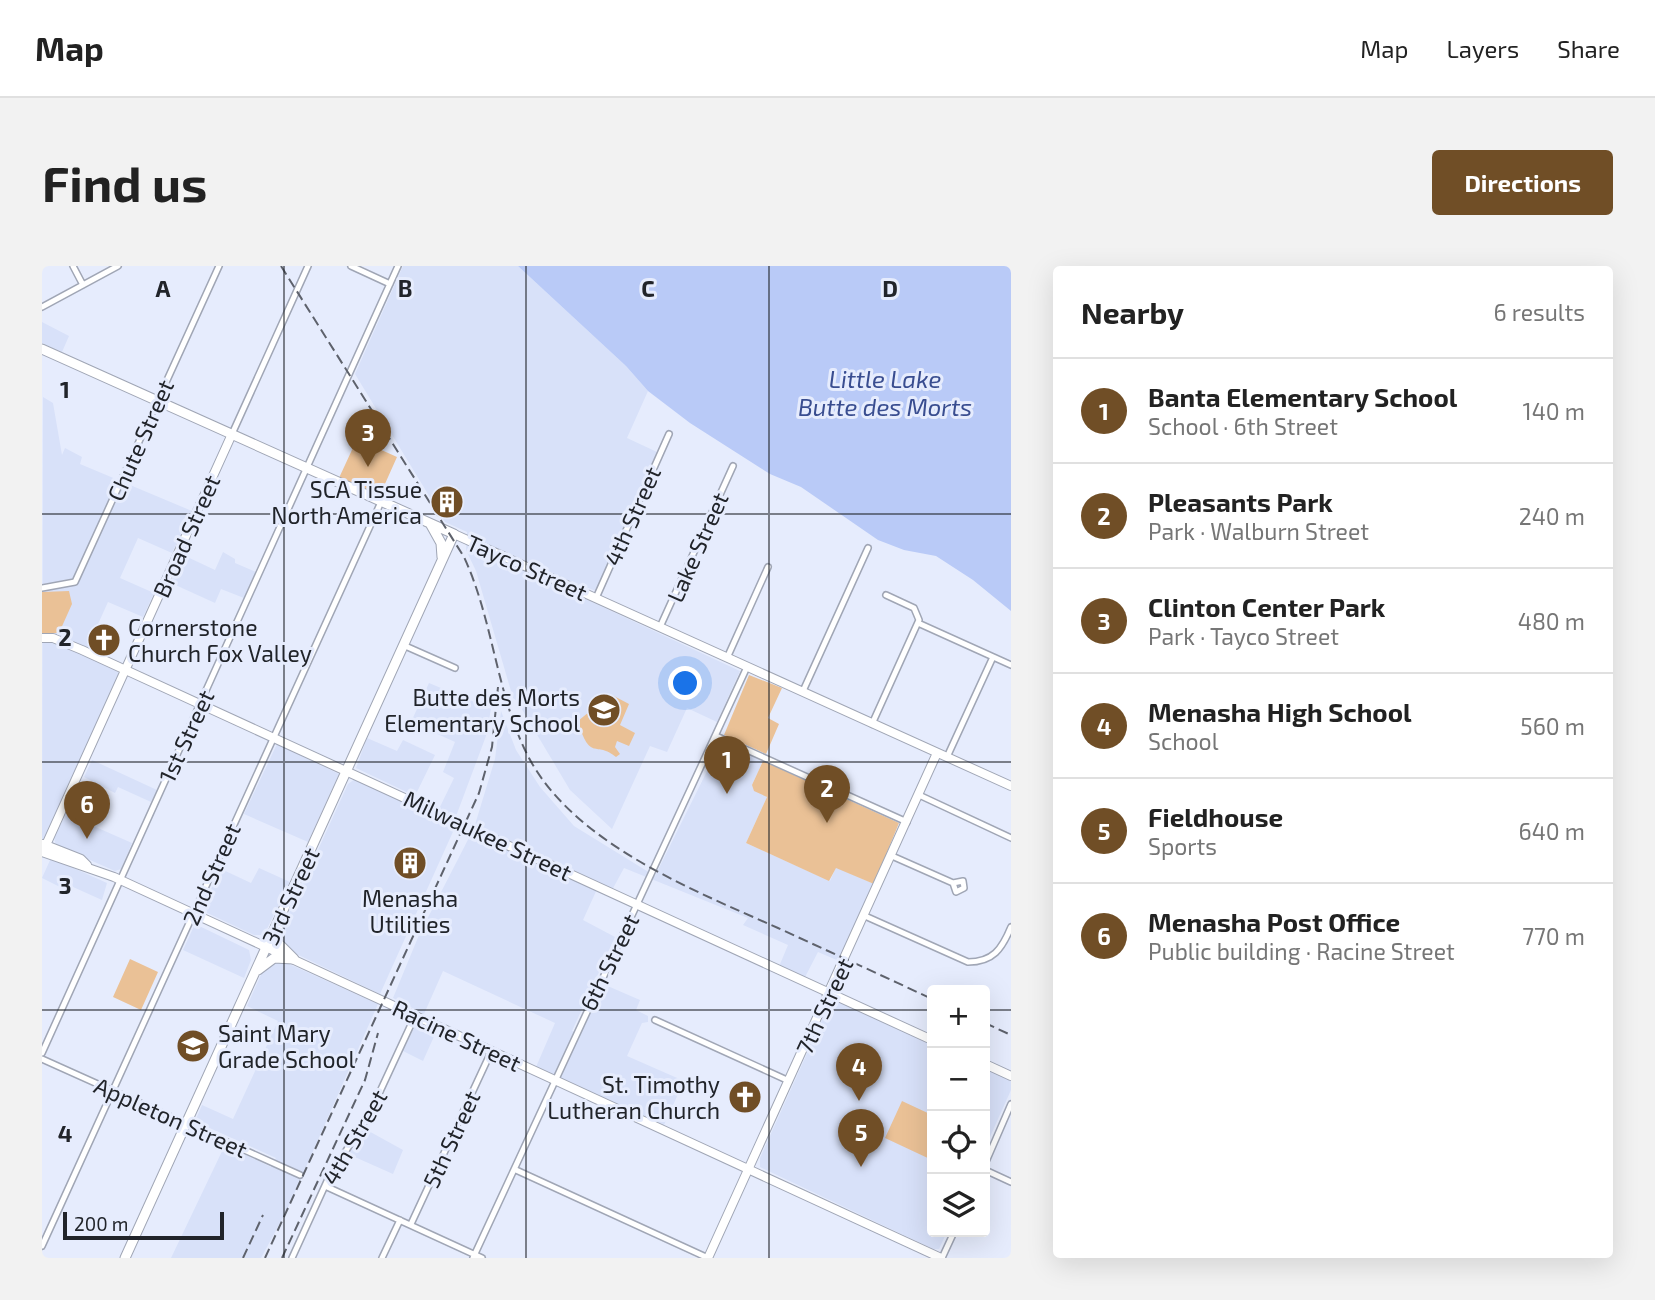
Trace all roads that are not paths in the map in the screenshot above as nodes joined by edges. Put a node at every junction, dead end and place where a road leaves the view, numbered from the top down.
1 (73, 266) edge
2 (118, 266) edge
3 (219, 266) edge
4 (309, 266) edge
5 (351, 266) edge
6 (398, 266) edge
7 (390, 284) junction
8 (83, 285) junction
9 (42, 307) edge
10 (42, 349) edge
11 (157, 401) junction
12 (669, 434) dead end
13 (232, 435) junction
14 (733, 466) dead end
15 (306, 469) junction
16 (381, 502) junction
17 (430, 523) junction
18 (454, 534) junction
19 (868, 548) dead end
20 (442, 560) junction
21 (768, 567) dead end
22 (42, 588) edge
23 (886, 596) dead end
24 (596, 598) junction
25 (918, 623) junction
26 (660, 627) junction
27 (42, 638) edge
28 (403, 645) junction
29 (993, 657) junction
30 (727, 658) junction
31 (1011, 664) edge
32 (747, 667) junction
33 (455, 668) dead end
34 (126, 670) junction
35 (803, 691) junction
36 (201, 704) junction
37 (872, 723) junction
38 (716, 736) junction
39 (273, 737) junction
40 (937, 753) junction
41 (947, 757) junction
42 (347, 770) junction
43 (1011, 786) edge
44 (919, 795) junction
45 (906, 822) junction
46 (1011, 838) edge
47 (43, 849) edge
48 (892, 856) junction
49 (120, 880) junction
50 (953, 883) dead end
51 (637, 904) junction
52 (193, 914) junction
53 (281, 915) junction
54 (865, 916) junction
55 (1011, 928) edge
56 (266, 947) junction
57 (295, 959) junction
58 (250, 981) junction
59 (829, 993) junction
60 (415, 1016) junction
61 (656, 1020) dead end
62 (927, 1038) edge
63 (492, 1052) junction
64 (42, 1053) edge
65 (42, 1059) edge
66 (990, 1066) edge
67 (1011, 1076) edge
68 (555, 1081) junction
69 (789, 1081) junction
70 (113, 1091) junction
71 (1011, 1104) edge
72 (186, 1124) junction
73 (990, 1152) edge
74 (516, 1170) junction
75 (748, 1170) junction
76 (990, 1172) edge
77 (300, 1175) dead end
78 (1011, 1182) edge
79 (325, 1186) junction
80 (400, 1220) junction
81 (411, 1224) junction
82 (952, 1237) edge
83 (42, 1246) edge
84 (474, 1256) edge
85 (125, 1258) edge
86 (292, 1258) edge
87 (382, 1258) edge
88 (482, 1258) edge
89 (708, 1258) edge
90 (942, 1258) edge

1 - 8 street
2 - 8 street
3 - 11 street, Chute Street
4 - 13 street, Broad Street
5 - 7 street
6 - 7 street, 1st Street
7 - 15 street, 1st Street
8 - 9 street
10 - 11 main road, Tayco Street
11 - 13 main road, Tayco Street
11 - 22 street, Chute Street
12 - 24 street, 4th Street
13 - 15 main road, Tayco Street
13 - 34 street, Broad Street
14 - 26 street, Lake Street
15 - 16 main road, Tayco Street
15 - 36 street, 1st Street
16 - 17 main road, Tayco Street
16 - 39 street, 2nd Street
17 - 18 main road, Tayco Street
17 - 20 main road
18 - 20 main road, 3rd Street
18 - 24 street, Tayco Street
19 - 35 street
20 - 28 main road, 3rd Street
21 - 30 street
23 - 25 street
24 - 26 street, Tayco Street
25 - 29 street
25 - 37 street
26 - 30 street, Tayco Street
27 - 34 street, Milwaukee Street
28 - 33 street
28 - 42 main road, 3rd Street
29 - 31 street
29 - 41 street
30 - 32 street, Tayco Street
32 - 35 street, Tayco Street
32 - 38 street, 6th Street
34 - 36 street, Milwaukee Street
34 - 47 street, Broad Street
35 - 37 street, Tayco Street
36 - 39 street, Milwaukee Street
36 - 49 street, 1st Street
37 - 40 street, Tayco Street
38 - 45 street
38 - 51 street, 6th Street
39 - 42 street, Milwaukee Street
39 - 52 street, 2nd Street
40 - 41 street, Tayco Street
40 - 44 street, 7th Street
41 - 43 street, Tayco Street
42 - 51 street, Milwaukee Street
42 - 53 main road, 3rd Street
44 - 45 street, 7th Street
44 - 46 street
45 - 48 street, 7th Street
47 - 49 street, Racine Street
48 - 50 street
48 - 54 street, 7th Street
49 - 52 street, Racine Street
49 - 64 street, 1st Street
51 - 59 street, Milwaukee Street
51 - 68 street, 6th Street
52 - 56 street, Racine Street
52 - 70 street, 2nd Street
53 - 56 main road, 3rd Street
53 - 57 main road
54 - 55 street
54 - 59 street, 7th Street
56 - 57 street, Racine Street
56 - 58 main road, 3rd Street
57 - 58 main road
57 - 60 street, Racine Street
58 - 72 main road, 3rd Street
59 - 62 street, Milwaukee Street
59 - 69 street, 7th Street
60 - 63 street, Racine Street
60 - 79 street, 4th Street
61 - 69 street
63 - 68 street, Racine Street
63 - 81 street, 5th Street
65 - 70 street, Appleton Street
66 - 67 street
68 - 74 street, 6th Street
68 - 75 street, Racine Street
69 - 75 street, 7th Street
70 - 72 street, Appleton Street
70 - 83 street, 2nd Street
71 - 73 street
72 - 77 street, Appleton Street
72 - 85 main road, 3rd Street
74 - 84 street, 6th Street
74 - 89 street
75 - 89 street, 7th Street
75 - 90 street, Racine Street
76 - 78 street
79 - 80 street
79 - 86 street, 4th Street
80 - 81 street
80 - 87 street
81 - 84 street
82 - 90 street
84 - 88 street

